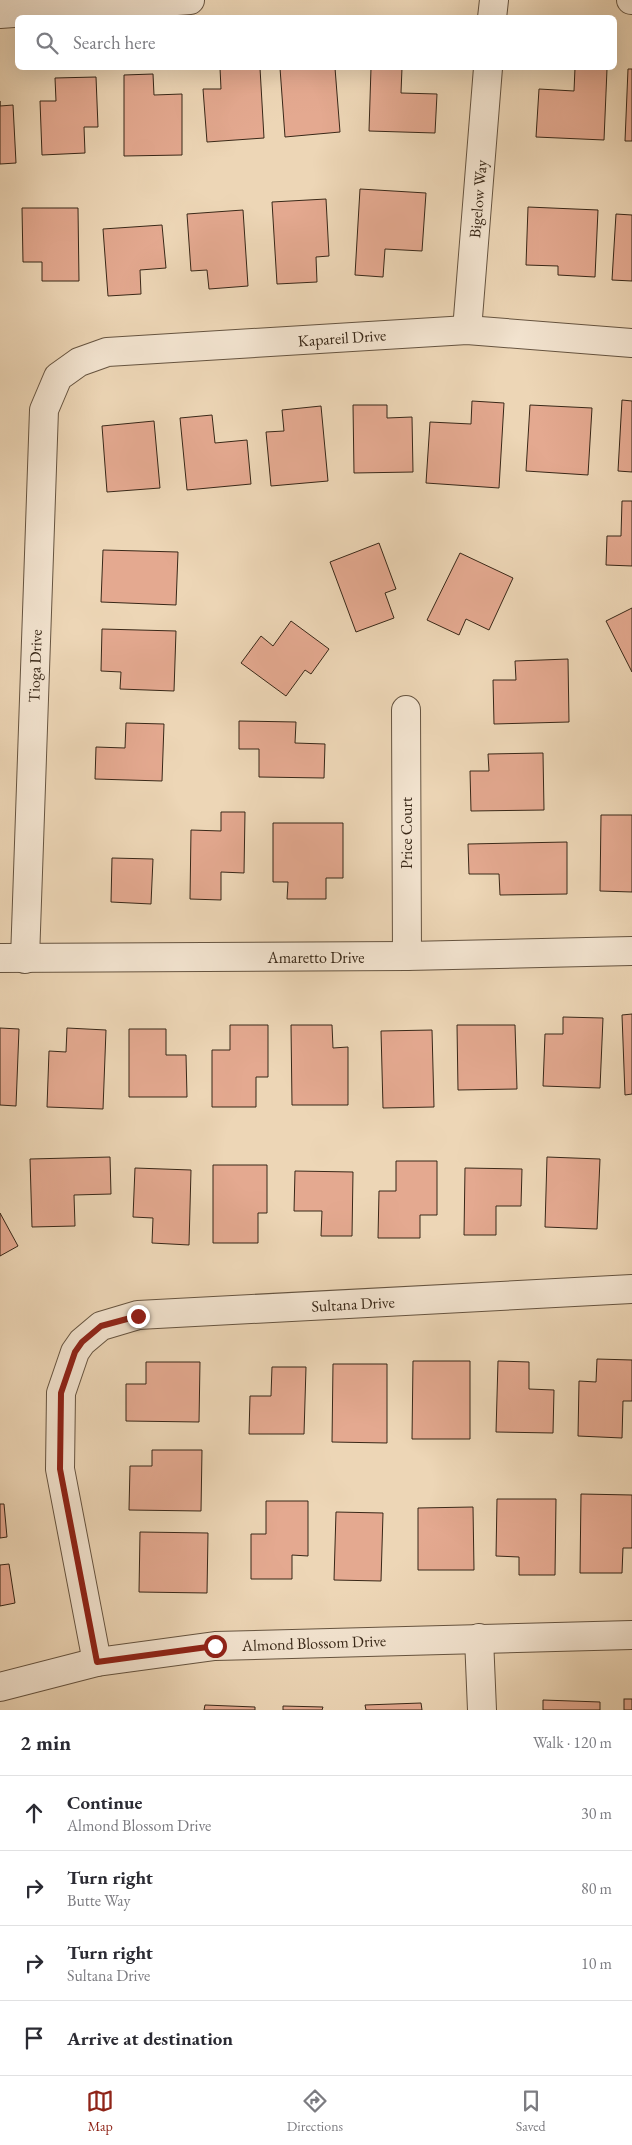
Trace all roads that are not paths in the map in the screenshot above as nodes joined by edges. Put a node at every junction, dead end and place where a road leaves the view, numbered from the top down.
1 (190, 0) edge
2 (494, 0) edge
3 (0, 14) edge
4 (492, 15) edge
5 (488, 70) edge
6 (467, 330) junction
7 (632, 342) edge
8 (58, 377) joint
9 (406, 710) dead end
10 (632, 952) edge
11 (407, 956) junction
12 (13, 959) edge
13 (632, 1289) edge
14 (632, 1636) edge
15 (479, 1638) junction
16 (97, 1662) junction
17 (0, 1687) edge
18 (482, 1710) edge

1 - 3 street
2 - 4 street
5 - 6 street, Bigelow Way
6 - 7 street, Kapareil Drive
6 - 8 street, Kapareil Drive
8 - 12 street, Tioga Drive
9 - 11 street, Price Court
10 - 11 street, Amaretto Drive
11 - 12 street, Amaretto Drive
13 - 16 street, Sultana Drive
14 - 15 street, Almond Blossom Drive
15 - 16 street, Almond Blossom Drive
15 - 18 street
16 - 17 street, Almond Blossom Drive

